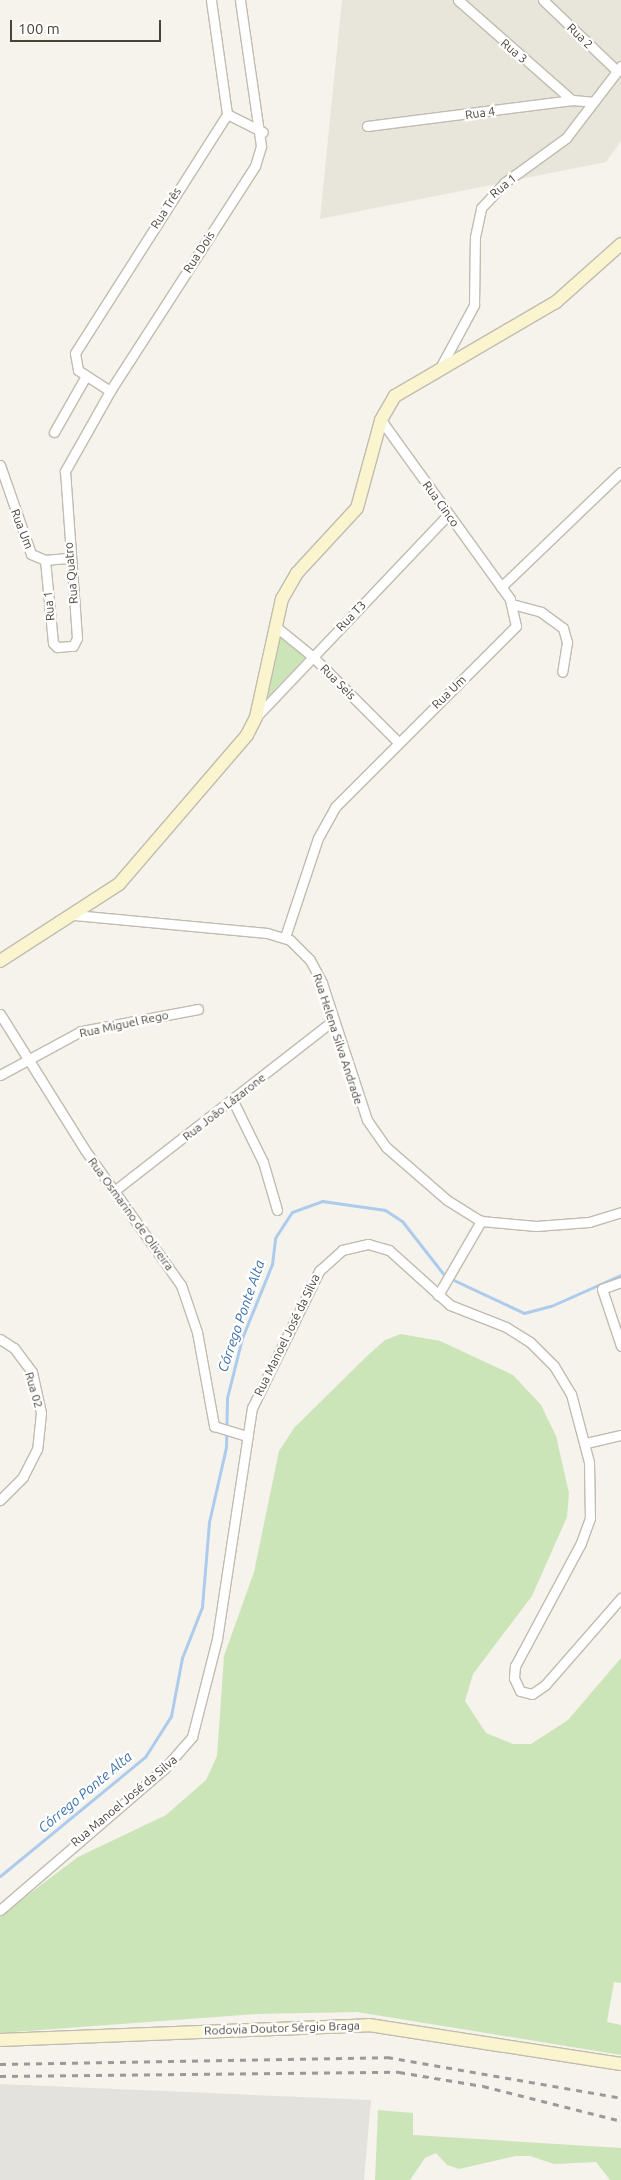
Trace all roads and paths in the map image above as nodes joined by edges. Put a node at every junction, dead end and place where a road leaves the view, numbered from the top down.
1 (211, 0) edge
2 (240, 0) edge
3 (543, 0) edge
4 (460, 1) edge
5 (619, 69) edge
6 (572, 100) junction
7 (592, 102) junction
8 (227, 114) junction
9 (367, 126) dead end
10 (263, 132) junction
11 (621, 244) edge
12 (440, 368) junction
13 (86, 376) junction
14 (110, 391) junction
15 (381, 420) junction
16 (54, 432) dead end
17 (0, 465) edge
18 (621, 472) edge
19 (63, 486) joint
20 (448, 515) junction
21 (70, 558) junction
22 (45, 560) junction
23 (501, 587) junction
24 (512, 604) junction
25 (275, 626) junction
26 (60, 647) joint
27 (312, 656) junction
28 (562, 672) dead end
29 (256, 717) junction
30 (398, 742) junction
31 (74, 915) junction
32 (285, 937) junction
33 (0, 961) edge
34 (198, 1009) dead end
35 (0, 1014) edge
36 (332, 1021) junction
37 (29, 1058) junction
38 (0, 1075) edge
39 (233, 1101) junction
40 (114, 1191) junction
41 (277, 1210) dead end
42 (621, 1212) edge
43 (481, 1220) junction
44 (621, 1282) edge
45 (438, 1295) junction
46 (0, 1339) edge
47 (621, 1346) edge
48 (621, 1435) edge
49 (246, 1436) junction
50 (586, 1443) junction
51 (0, 1500) edge
52 (621, 1598) edge
53 (0, 1910) edge
54 (0, 2040) edge
55 (621, 2064) edge

1 - 8 street
2 - 10 street, Rua Dois
3 - 5 street, Rua 2
4 - 6 street, Rua 3
5 - 7 street, Rua 1
6 - 7 street, Rua 4
6 - 9 street, Rua 4
7 - 12 street, Rua 1
8 - 10 street
8 - 13 street, Rua Três
10 - 14 street, Rua Dois
11 - 12 street
12 - 15 street
13 - 14 street, Rua Três
13 - 16 street
14 - 19 street, Rua Dois
15 - 20 street, Rua Cinco
15 - 25 street
17 - 22 street, Rua Um
18 - 23 street
19 - 21 street, Rua Quatro
20 - 23 street, Rua Cinco
20 - 27 street, Rua T3
21 - 22 street, Rua Um
21 - 26 street, Rua Quatro
22 - 26 street, Rua 1
23 - 24 street, Rua Um
24 - 28 street
24 - 30 street, Rua Um
25 - 27 street, Rua Seis
25 - 29 street
27 - 29 street, Rua T3
27 - 30 street, Rua Seis
29 - 31 street
30 - 32 street, Rua Um
31 - 32 street
31 - 33 street
32 - 36 street, Rua Helena Silva Andrade
34 - 37 street, Rua Miguel Rego
35 - 37 street, Rua Osmarino de Oliveira
36 - 39 street, Rua João Lázarone
36 - 43 street, Rua Helena Silva Andrade
37 - 38 street, Rua Miguel Rego
37 - 40 street, Rua Osmarino de Oliveira
39 - 40 street, Rua João Lázarone
39 - 41 street
40 - 49 street, Rua Osmarino de Oliveira
42 - 43 street
43 - 45 street
44 - 47 street
45 - 49 street, Rua Manoel José da Silva
45 - 50 street, Rua Manoel José da Silva
46 - 51 street, Rua 02
48 - 50 street
49 - 53 street, Rua Manoel José da Silva
50 - 52 street, Rua Manoel José da Silva
54 - 55 street, Rodovia Doutor Sérgio Braga

